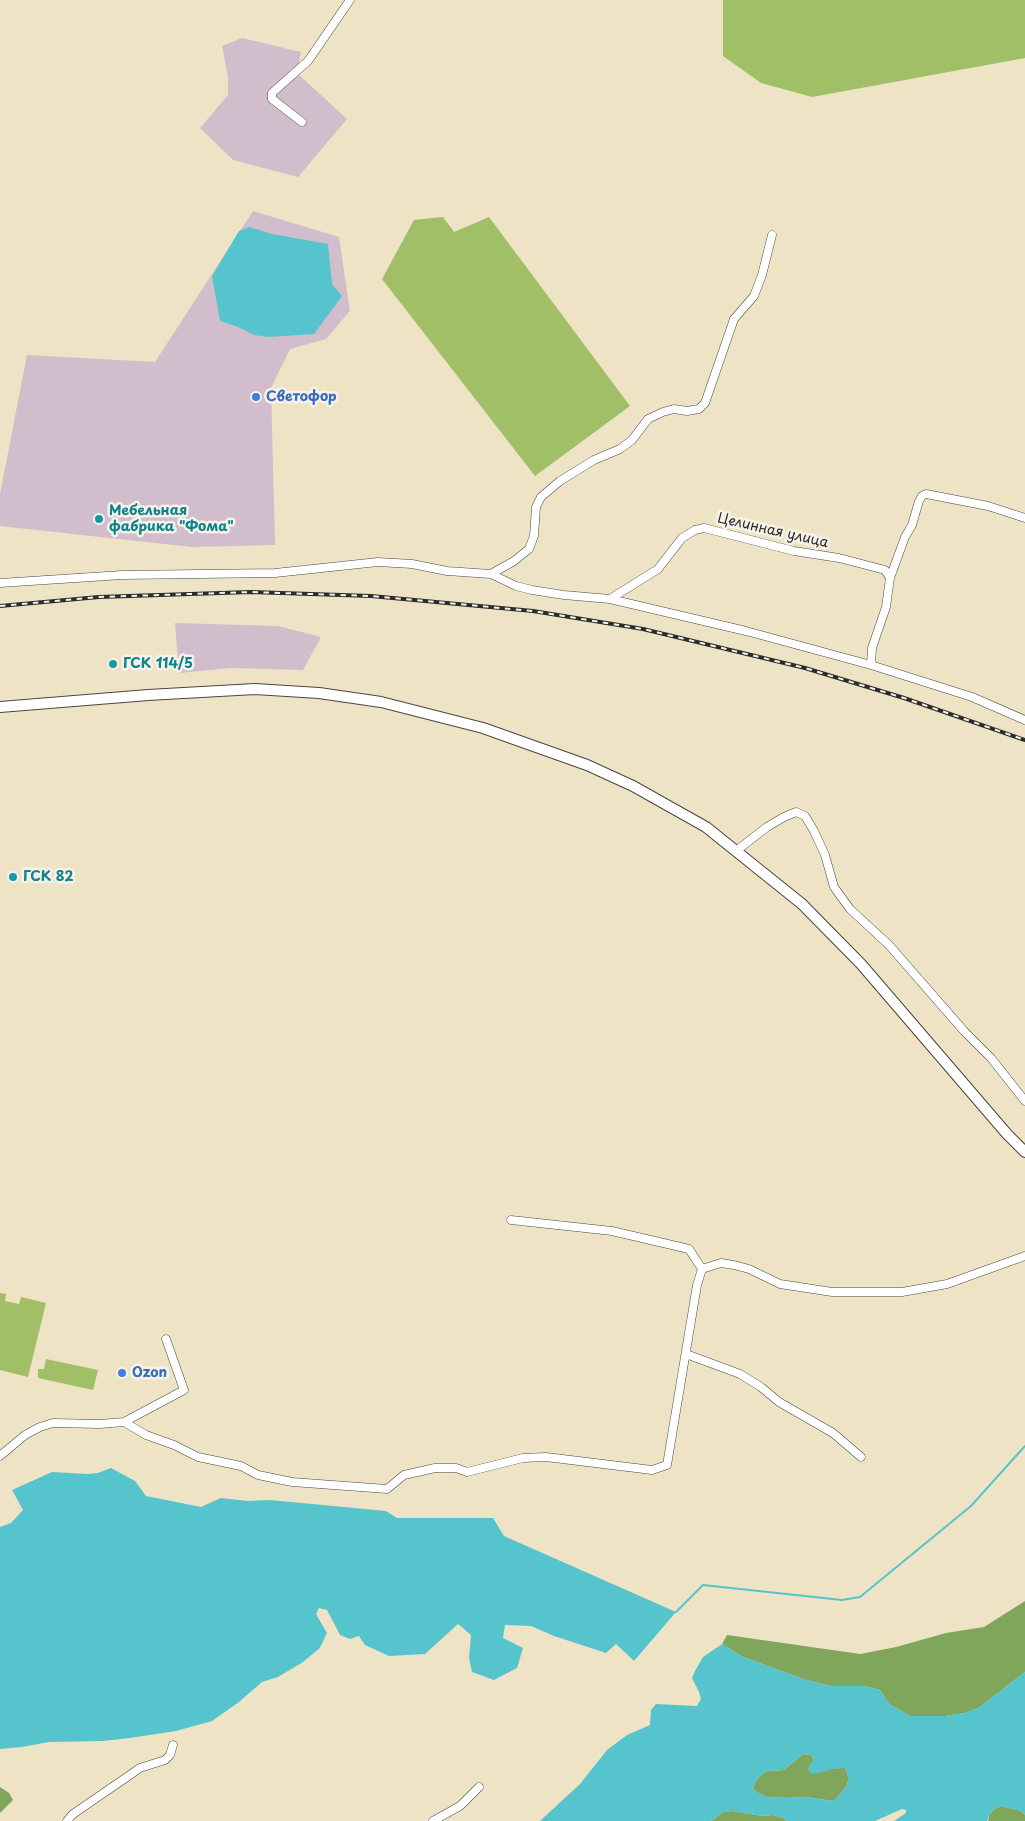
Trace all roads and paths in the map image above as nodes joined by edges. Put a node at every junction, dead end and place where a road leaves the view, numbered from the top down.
1 (350, 0) edge
2 (302, 122) dead end
3 (772, 235) dead end
4 (1025, 518) edge
5 (491, 574) junction
6 (890, 578) junction
7 (0, 583) edge
8 (610, 599) junction
9 (871, 665) junction
10 (0, 707) edge
11 (1025, 720) edge
12 (736, 851) junction
13 (1025, 1101) edge
14 (1025, 1152) edge
15 (511, 1220) dead end
16 (1025, 1256) edge
17 (702, 1269) junction
18 (166, 1339) dead end
19 (686, 1354) junction
20 (124, 1422) junction
21 (0, 1456) edge
22 (861, 1457) dead end
23 (173, 1745) dead end
24 (479, 1787) dead end
25 (67, 1821) edge
26 (433, 1821) edge

1 - 2 street
3 - 5 street
4 - 6 street
5 - 7 street
5 - 8 street
6 - 8 street, Целинная улица
6 - 9 street
8 - 9 street
9 - 11 street
10 - 12 main road
12 - 13 street
12 - 14 main road
15 - 17 street
16 - 17 street
17 - 19 street
18 - 20 street
19 - 20 street
19 - 22 street
20 - 21 street
23 - 25 street
24 - 26 street

